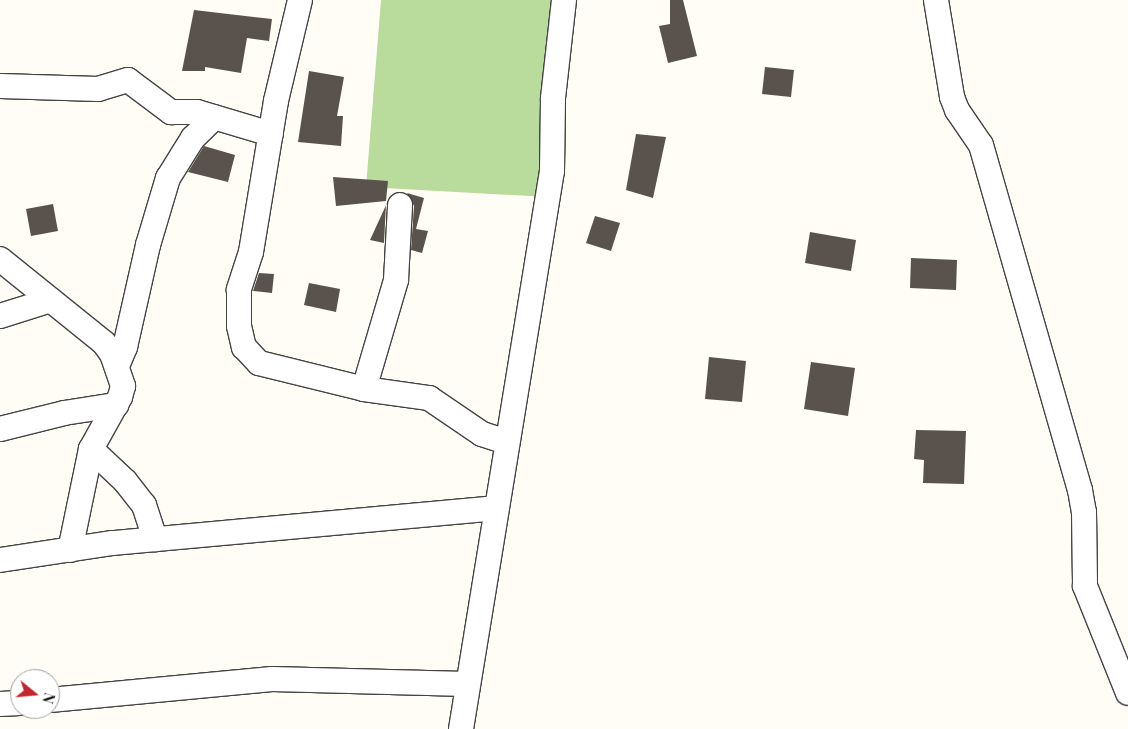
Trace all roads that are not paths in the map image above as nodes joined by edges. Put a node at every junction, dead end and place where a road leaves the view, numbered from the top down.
1 (300, 0) edge
2 (564, 0) edge
3 (936, 0) edge
4 (0, 86) edge
5 (215, 117) junction
6 (271, 134) junction
7 (400, 205) dead end
8 (0, 259) edge
9 (51, 300) junction
10 (0, 316) edge
11 (117, 366) junction
12 (364, 389) junction
13 (116, 405) junction
14 (0, 430) edge
15 (506, 442) junction
16 (91, 449) junction
17 (496, 508) junction
18 (155, 539) junction
19 (70, 550) junction
20 (0, 560) edge
21 (467, 684) junction
22 (1128, 693) edge
23 (60, 699) edge
24 (461, 729) edge

1 - 6 street
2 - 15 street
3 - 22 street
4 - 5 street
5 - 6 street
5 - 11 street
6 - 12 street
7 - 12 street
8 - 9 street
9 - 10 street
9 - 11 street
11 - 13 street
12 - 15 street
13 - 14 street
13 - 16 street
15 - 17 street
16 - 18 street
16 - 19 street
17 - 18 street
17 - 21 street
18 - 19 street
19 - 20 street
21 - 23 street
21 - 24 street

